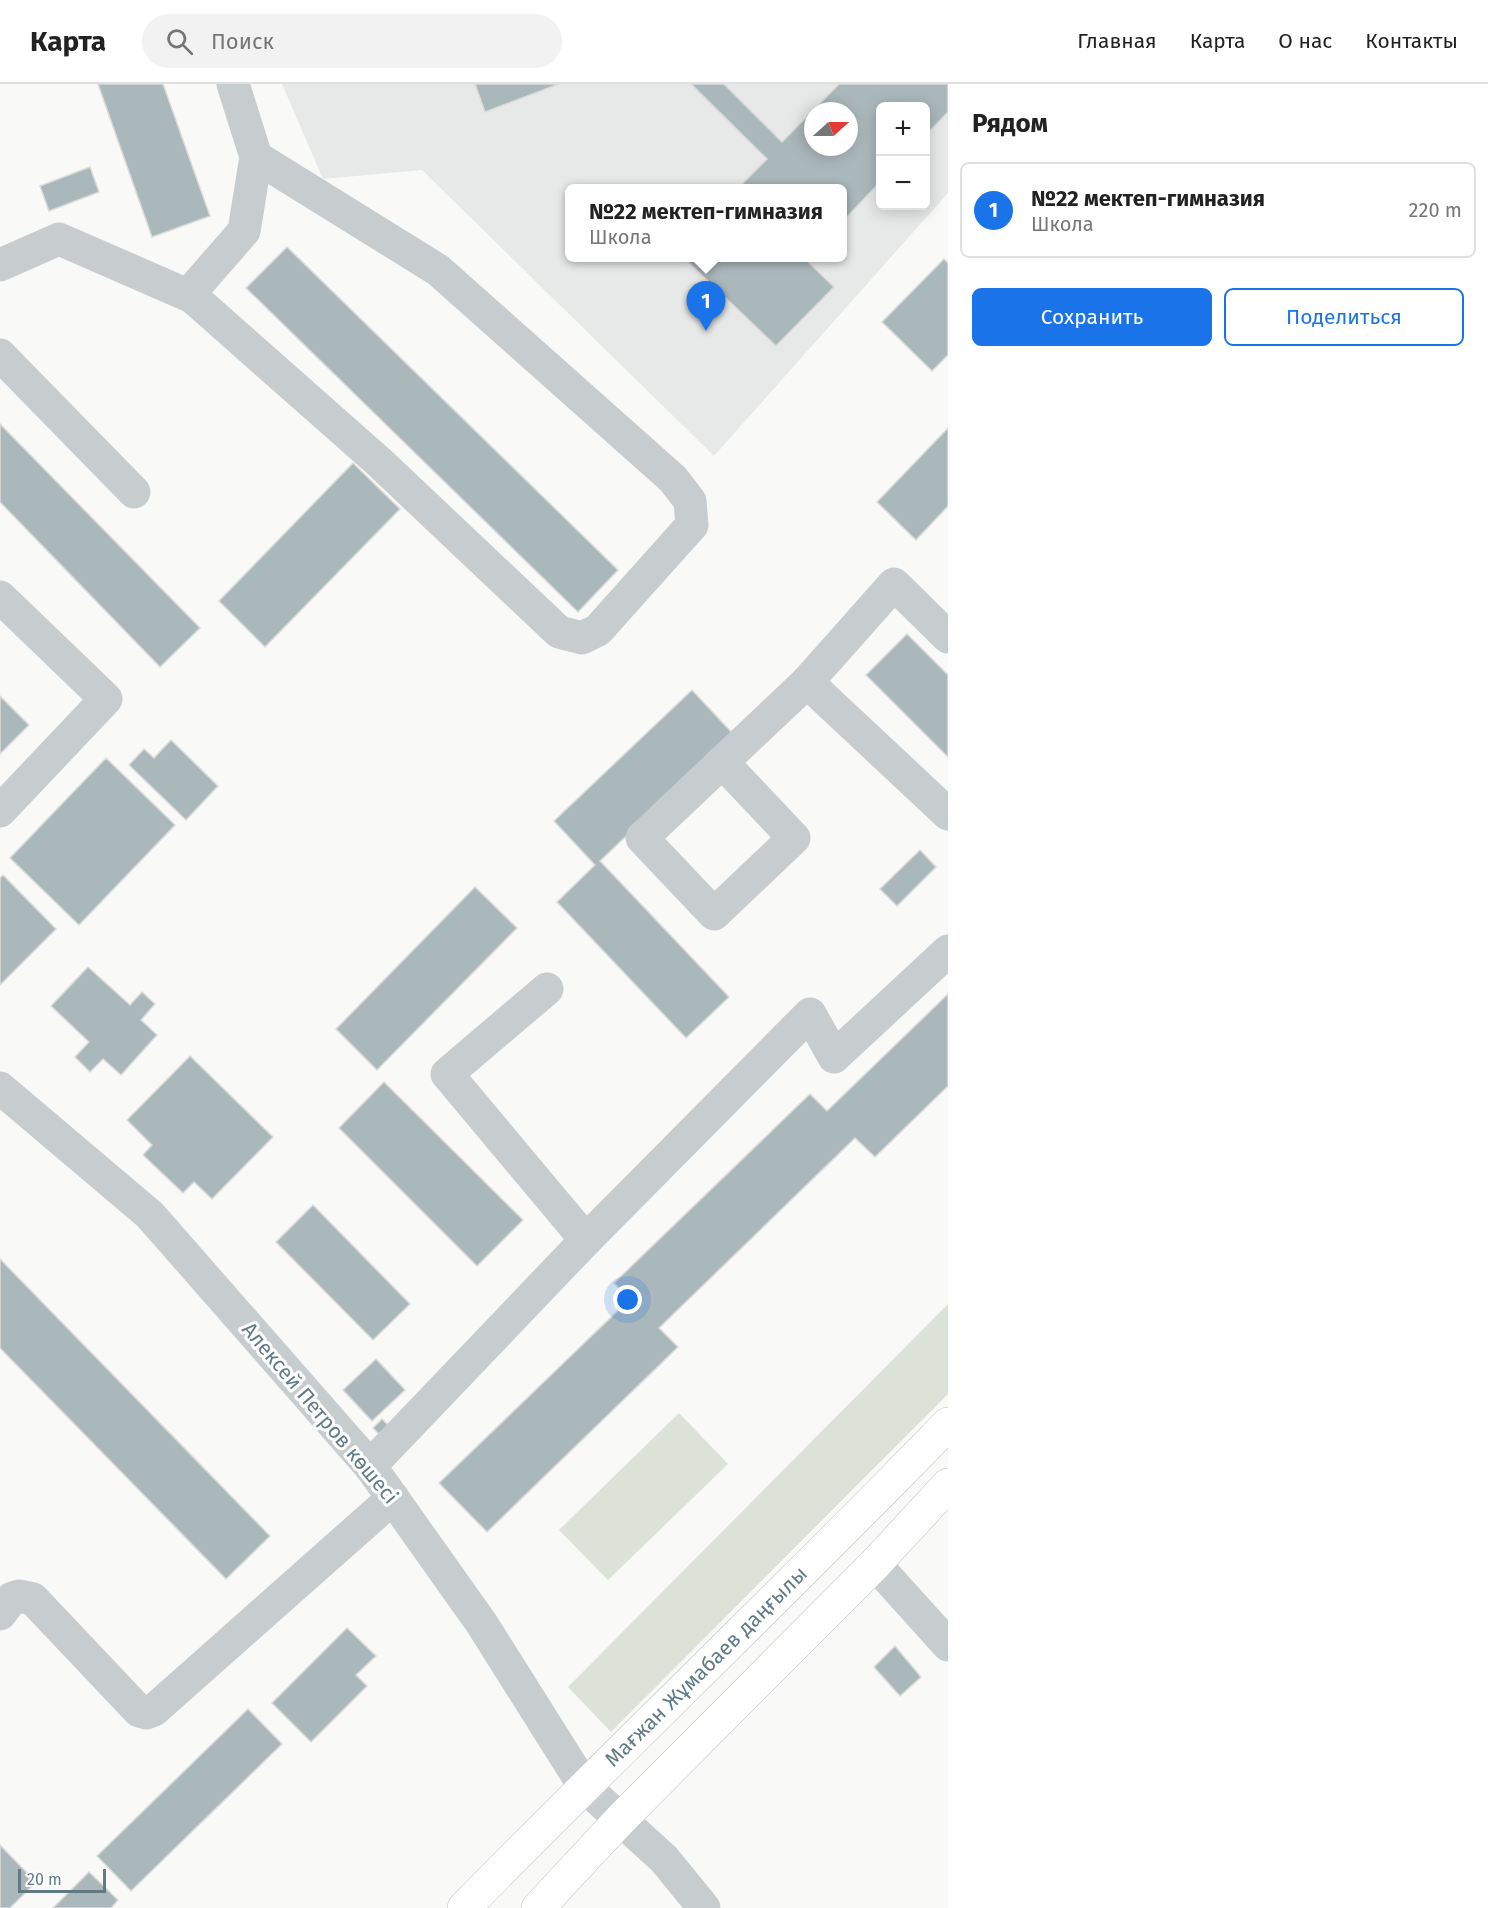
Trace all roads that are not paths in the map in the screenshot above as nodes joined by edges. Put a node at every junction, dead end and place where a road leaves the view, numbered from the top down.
1 (233, 84) edge
2 (256, 157) junction
3 (0, 264) edge
4 (192, 297) junction
5 (0, 355) edge
6 (134, 492) dead end
7 (0, 597) edge
8 (948, 637) edge
9 (807, 682) junction
10 (722, 762) junction
11 (0, 811) edge
12 (948, 814) edge
13 (948, 951) edge
14 (547, 989) dead end
15 (0, 1089) edge
16 (586, 1240) junction
17 (948, 1424) edge
18 (370, 1466) junction
19 (948, 1485) edge
20 (393, 1498) junction
21 (875, 1564) junction
22 (0, 1614) edge
23 (948, 1645) edge
24 (584, 1786) junction
25 (620, 1820) junction
26 (464, 1908) edge
27 (538, 1908) edge
28 (704, 1908) edge

1 - 2 street
2 - 4 street
2 - 4 street
3 - 4 street
5 - 6 street
7 - 11 street
8 - 9 street
9 - 10 street
9 - 12 street
10 - 10 street
13 - 16 street
14 - 16 street
15 - 18 street, Алексей Петров көшесі
16 - 18 street
17 - 24 main road, Мағжан Жұмабаев даңғылы
18 - 20 street, Алексей Петров көшесі
19 - 21 main road
20 - 22 street
20 - 24 street, Алексей Петров көшесі
21 - 23 street
21 - 25 main road
24 - 25 street, Алексей Петров көшесі
24 - 26 main road, Мағжан Жұмабаев даңғылы
25 - 27 main road
25 - 28 street, Алексей Петров көшесі

